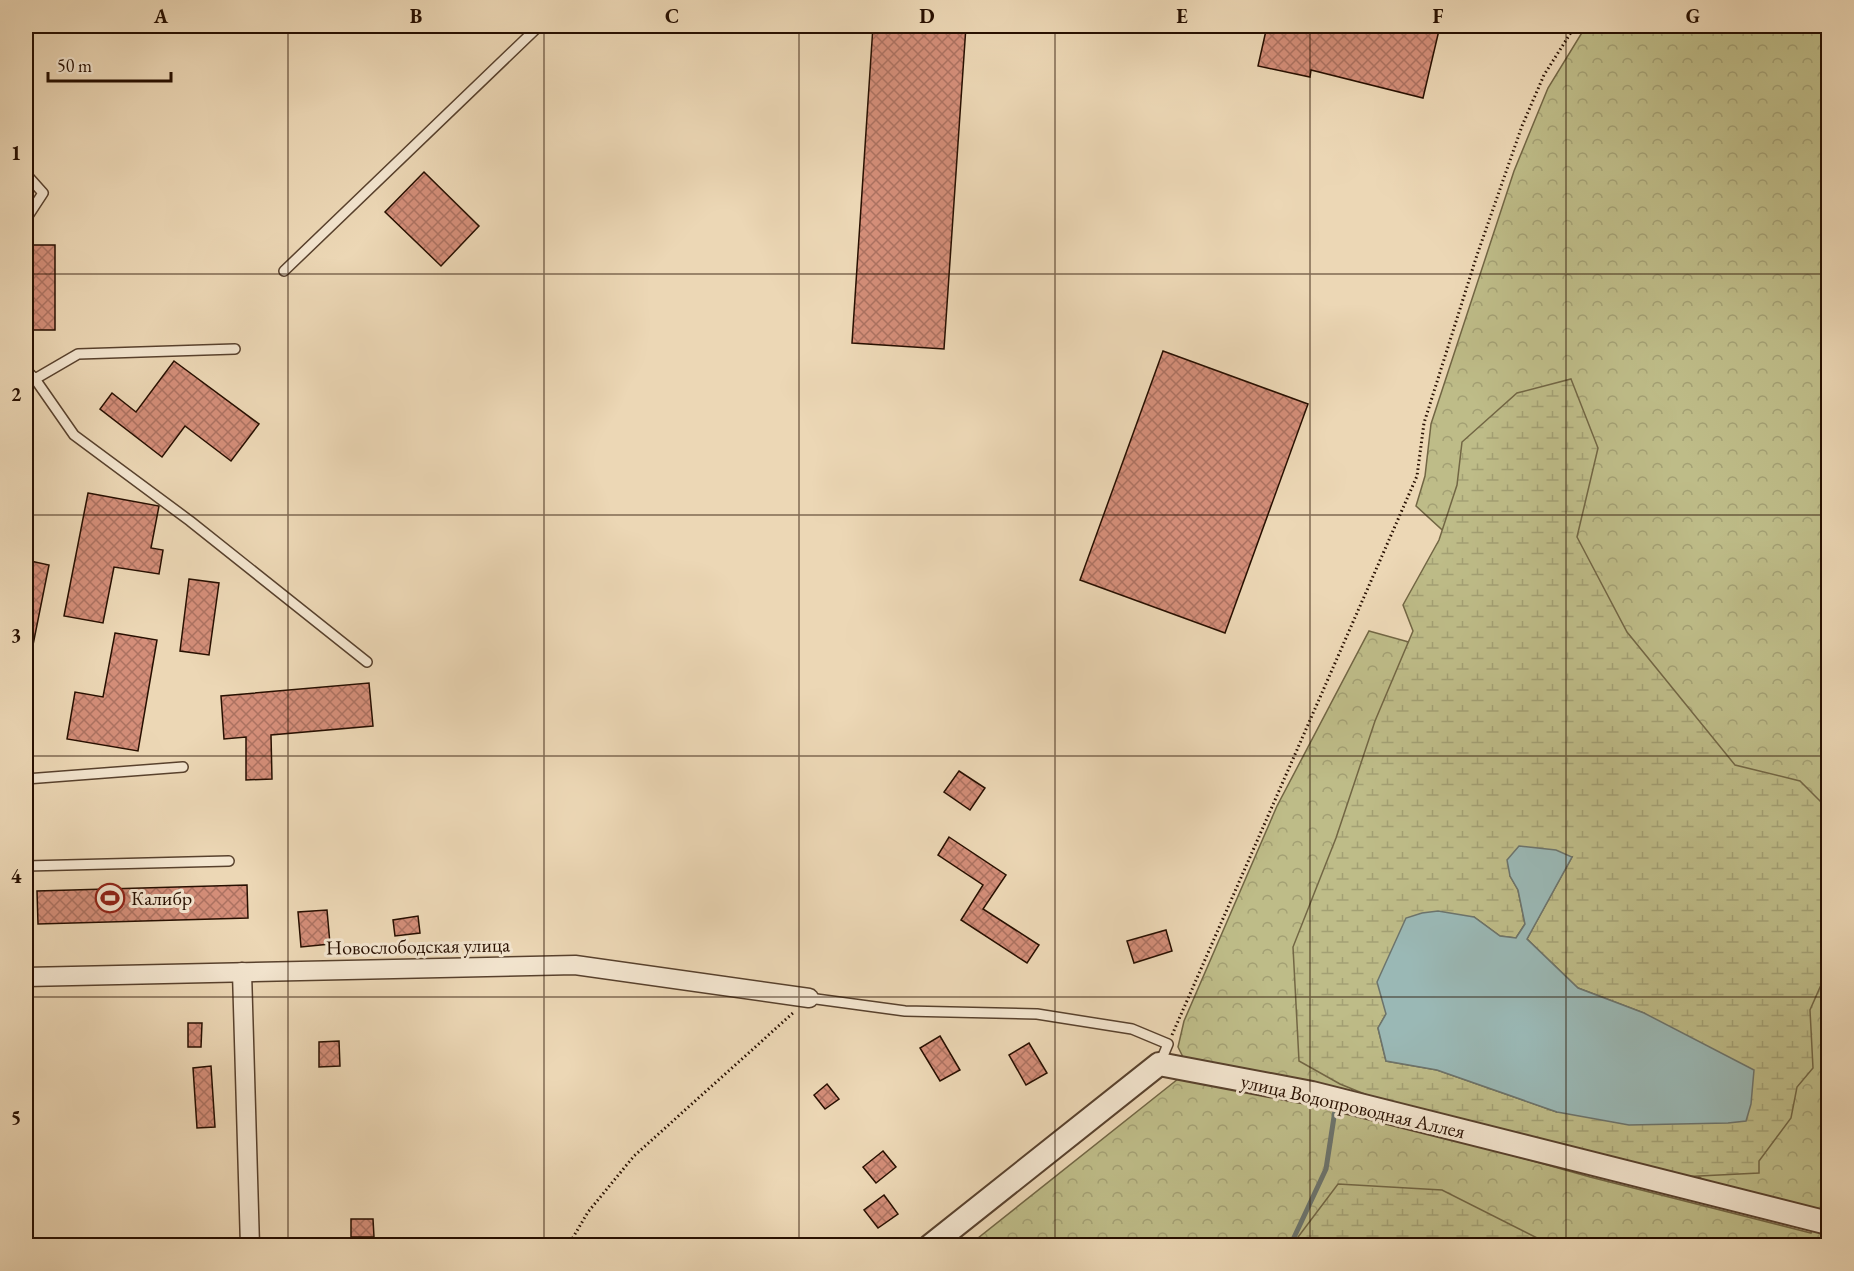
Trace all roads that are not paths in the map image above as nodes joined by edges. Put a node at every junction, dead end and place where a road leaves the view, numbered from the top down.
1 (539, 26) edge
2 (26, 174) edge
3 (26, 219) edge
4 (284, 271) dead end
5 (235, 349) dead end
6 (26, 370) edge
7 (35, 379) junction
8 (26, 474) edge
9 (26, 514) edge
10 (367, 662) dead end
11 (183, 767) dead end
12 (26, 779) edge
13 (229, 861) dead end
14 (26, 866) edge
15 (242, 972) junction
16 (26, 977) edge
17 (809, 998) joint
18 (1164, 1054) junction
19 (1828, 1223) edge
20 (250, 1245) edge
21 (930, 1245) edge

1 - 4 lane
2 - 3 lane
5 - 7 lane
6 - 7 lane
7 - 10 lane
8 - 9 lane
11 - 12 lane
13 - 14 lane
15 - 16 street, Новослободская улица
15 - 17 street, Новослободская улица
15 - 20 street
17 - 18 lane
18 - 19 street, улица Водопроводная Аллея
18 - 21 street

